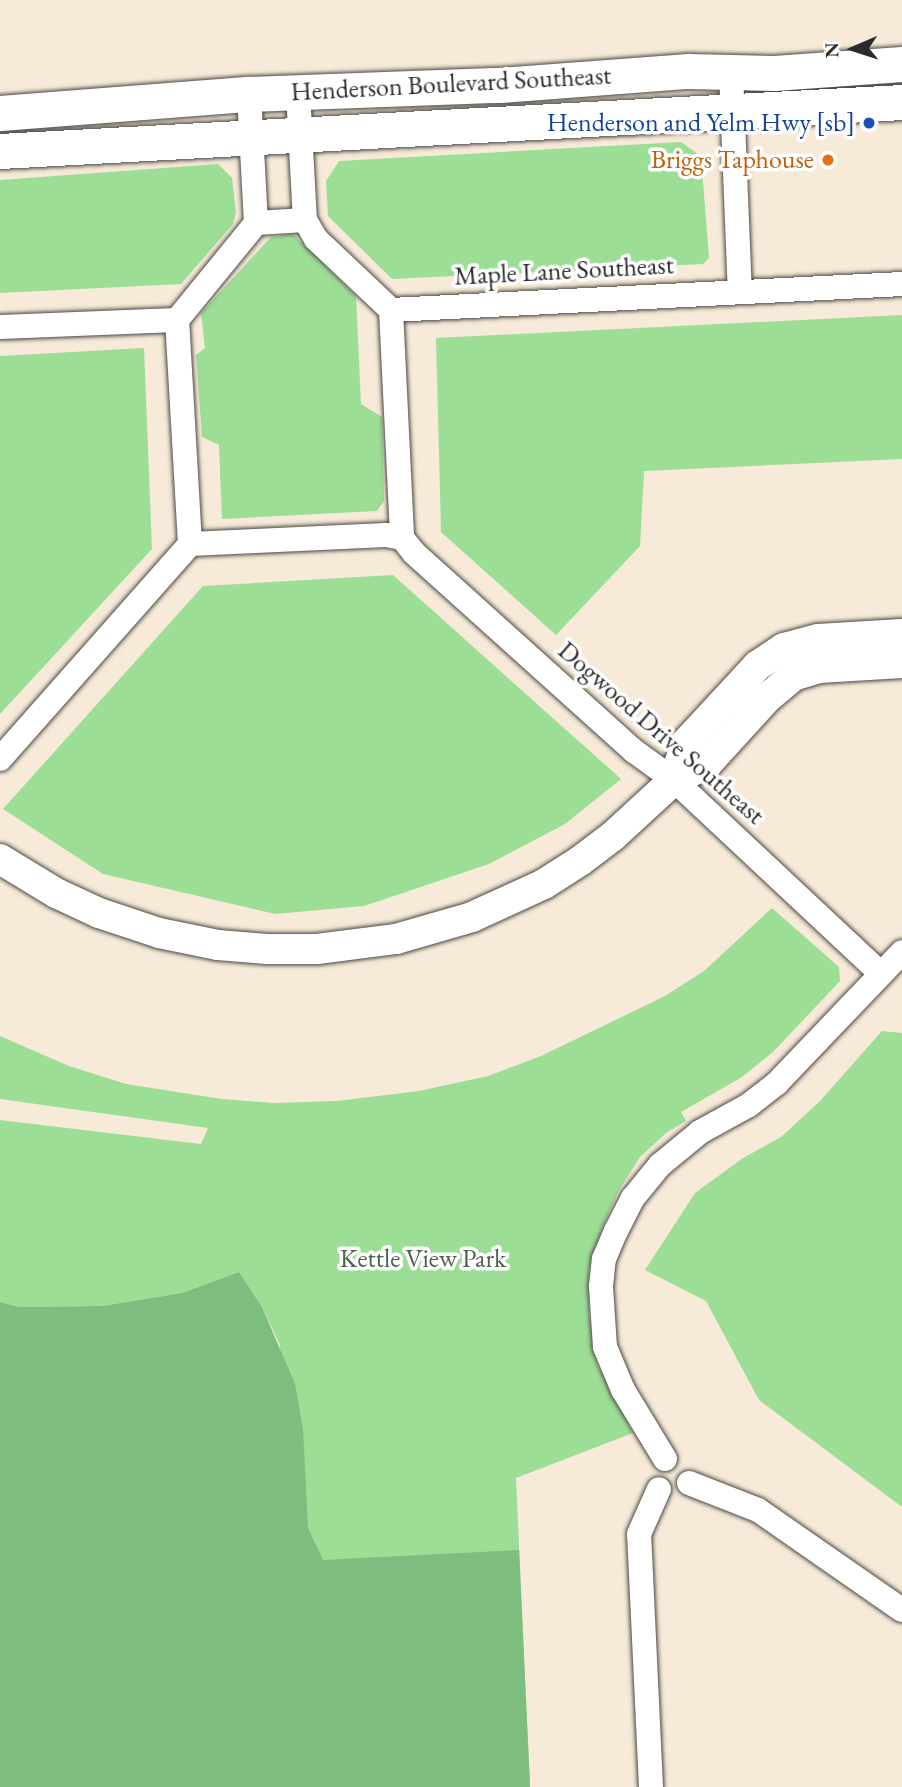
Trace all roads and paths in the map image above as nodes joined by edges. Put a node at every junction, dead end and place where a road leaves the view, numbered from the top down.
1 (902, 64) edge
2 (731, 72) junction
3 (298, 92) junction
4 (249, 94) junction
5 (902, 102) edge
6 (0, 113) edge
7 (733, 113) junction
8 (301, 132) junction
9 (251, 136) junction
10 (0, 151) edge
11 (305, 220) junction
12 (256, 223) junction
13 (902, 284) edge
14 (740, 292) junction
15 (391, 310) junction
16 (177, 320) junction
17 (0, 327) edge
18 (402, 538) junction
19 (190, 544) junction
20 (902, 634) edge
21 (902, 663) edge
22 (0, 759) edge
23 (674, 780) junction
24 (0, 859) edge
25 (902, 952) edge
26 (880, 973) junction
27 (665, 1459) junction
28 (689, 1483) junction
29 (659, 1489) junction
30 (902, 1610) edge
31 (651, 1787) edge

1 - 2 main road, Henderson Boulevard Southeast
2 - 3 main road, Henderson Boulevard Southeast
2 - 7 street
3 - 4 main road, Henderson Boulevard Southeast
3 - 8 street
4 - 6 main road, Henderson Boulevard Southeast
4 - 9 street
5 - 7 main road, Henderson Boulevard Southeast
7 - 8 main road, Henderson Boulevard Southeast
7 - 14 street
8 - 9 main road, Henderson Boulevard Southeast
8 - 11 street
9 - 10 main road, Henderson Boulevard Southeast
9 - 12 street
11 - 12 street
11 - 15 street
12 - 16 street
13 - 14 street, Maple Lane Southeast
14 - 15 street, Maple Lane Southeast
15 - 18 street
16 - 17 street
16 - 19 street
18 - 19 street
18 - 23 street, Dogwood Drive Southeast
19 - 22 street
20 - 23 street
21 - 23 street
23 - 24 street
23 - 26 street, Dogwood Drive Southeast
25 - 26 street
26 - 27 street
27 - 28 street
27 - 29 street
28 - 29 street
28 - 30 street
29 - 31 street

